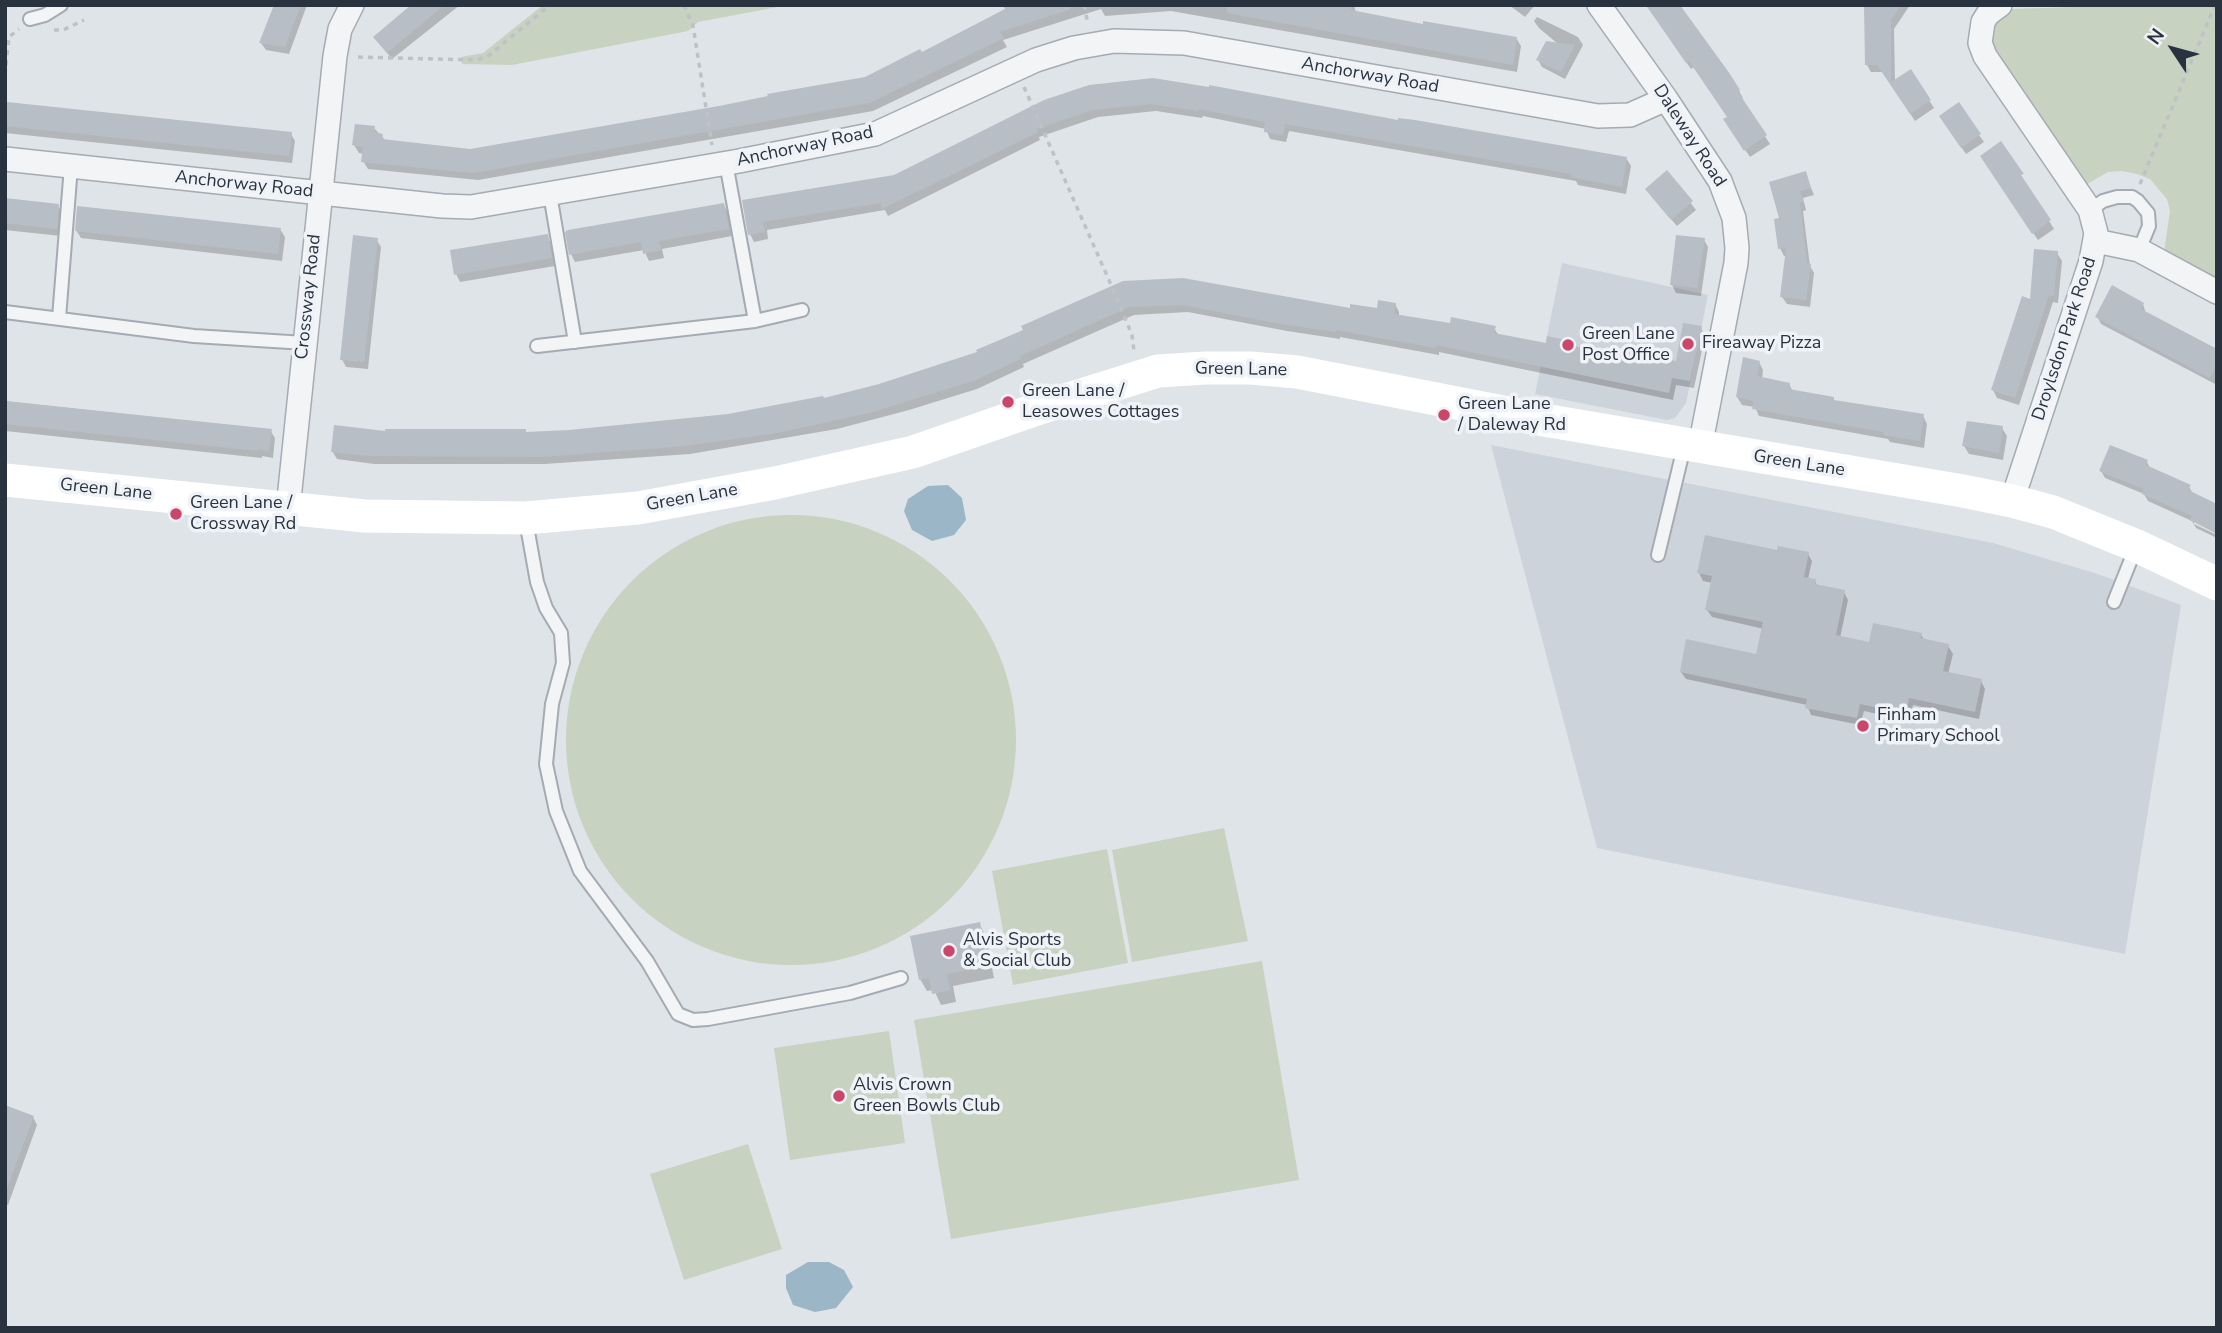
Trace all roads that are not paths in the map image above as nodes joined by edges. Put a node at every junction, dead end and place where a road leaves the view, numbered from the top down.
1 (61, 5) edge
2 (352, 5) edge
3 (1599, 5) edge
4 (2000, 5) edge
5 (30, 19) dead end
6 (1666, 99) junction
7 (5, 159) edge
8 (721, 164) junction
9 (71, 166) junction
10 (320, 194) junction
11 (550, 194) junction
12 (2090, 210) junction
13 (2096, 242) junction
14 (2139, 250) junction
15 (2217, 292) edge
16 (802, 310) dead end
17 (5, 312) edge
18 (59, 318) junction
19 (755, 321) junction
20 (575, 342) junction
21 (305, 343) junction
22 (537, 346) dead end
23 (1692, 446) junction
24 (5, 480) edge
25 (2012, 501) junction
26 (288, 509) junction
27 (526, 518) junction
28 (2137, 546) junction
29 (1658, 555) dead end
30 (2217, 584) edge
31 (2114, 602) dead end
32 (901, 978) dead end

1 - 5 lane
2 - 10 street, Crossway Road
3 - 6 street, Daleway Road
4 - 12 street, Droylsdon Park Road
6 - 8 street, Anchorway Road
6 - 23 street, Daleway Road
7 - 9 street, Anchorway Road
8 - 11 street, Anchorway Road
8 - 19 lane
9 - 10 street, Anchorway Road
9 - 18 lane
10 - 11 street, Anchorway Road
10 - 21 street, Crossway Road
11 - 20 lane
12 - 13 street, Droylsdon Park Road
12 - 14 lane
13 - 14 street
13 - 25 street, Droylsdon Park Road
14 - 15 street
16 - 19 lane
17 - 18 lane
18 - 21 lane
19 - 20 lane
20 - 22 lane
21 - 26 street, Crossway Road
23 - 25 street, Green Lane
23 - 27 street, Green Lane
23 - 29 lane
24 - 26 street, Green Lane
25 - 28 street, Green Lane
26 - 27 street, Green Lane
27 - 32 lane
28 - 30 street, Green Lane
28 - 31 lane

